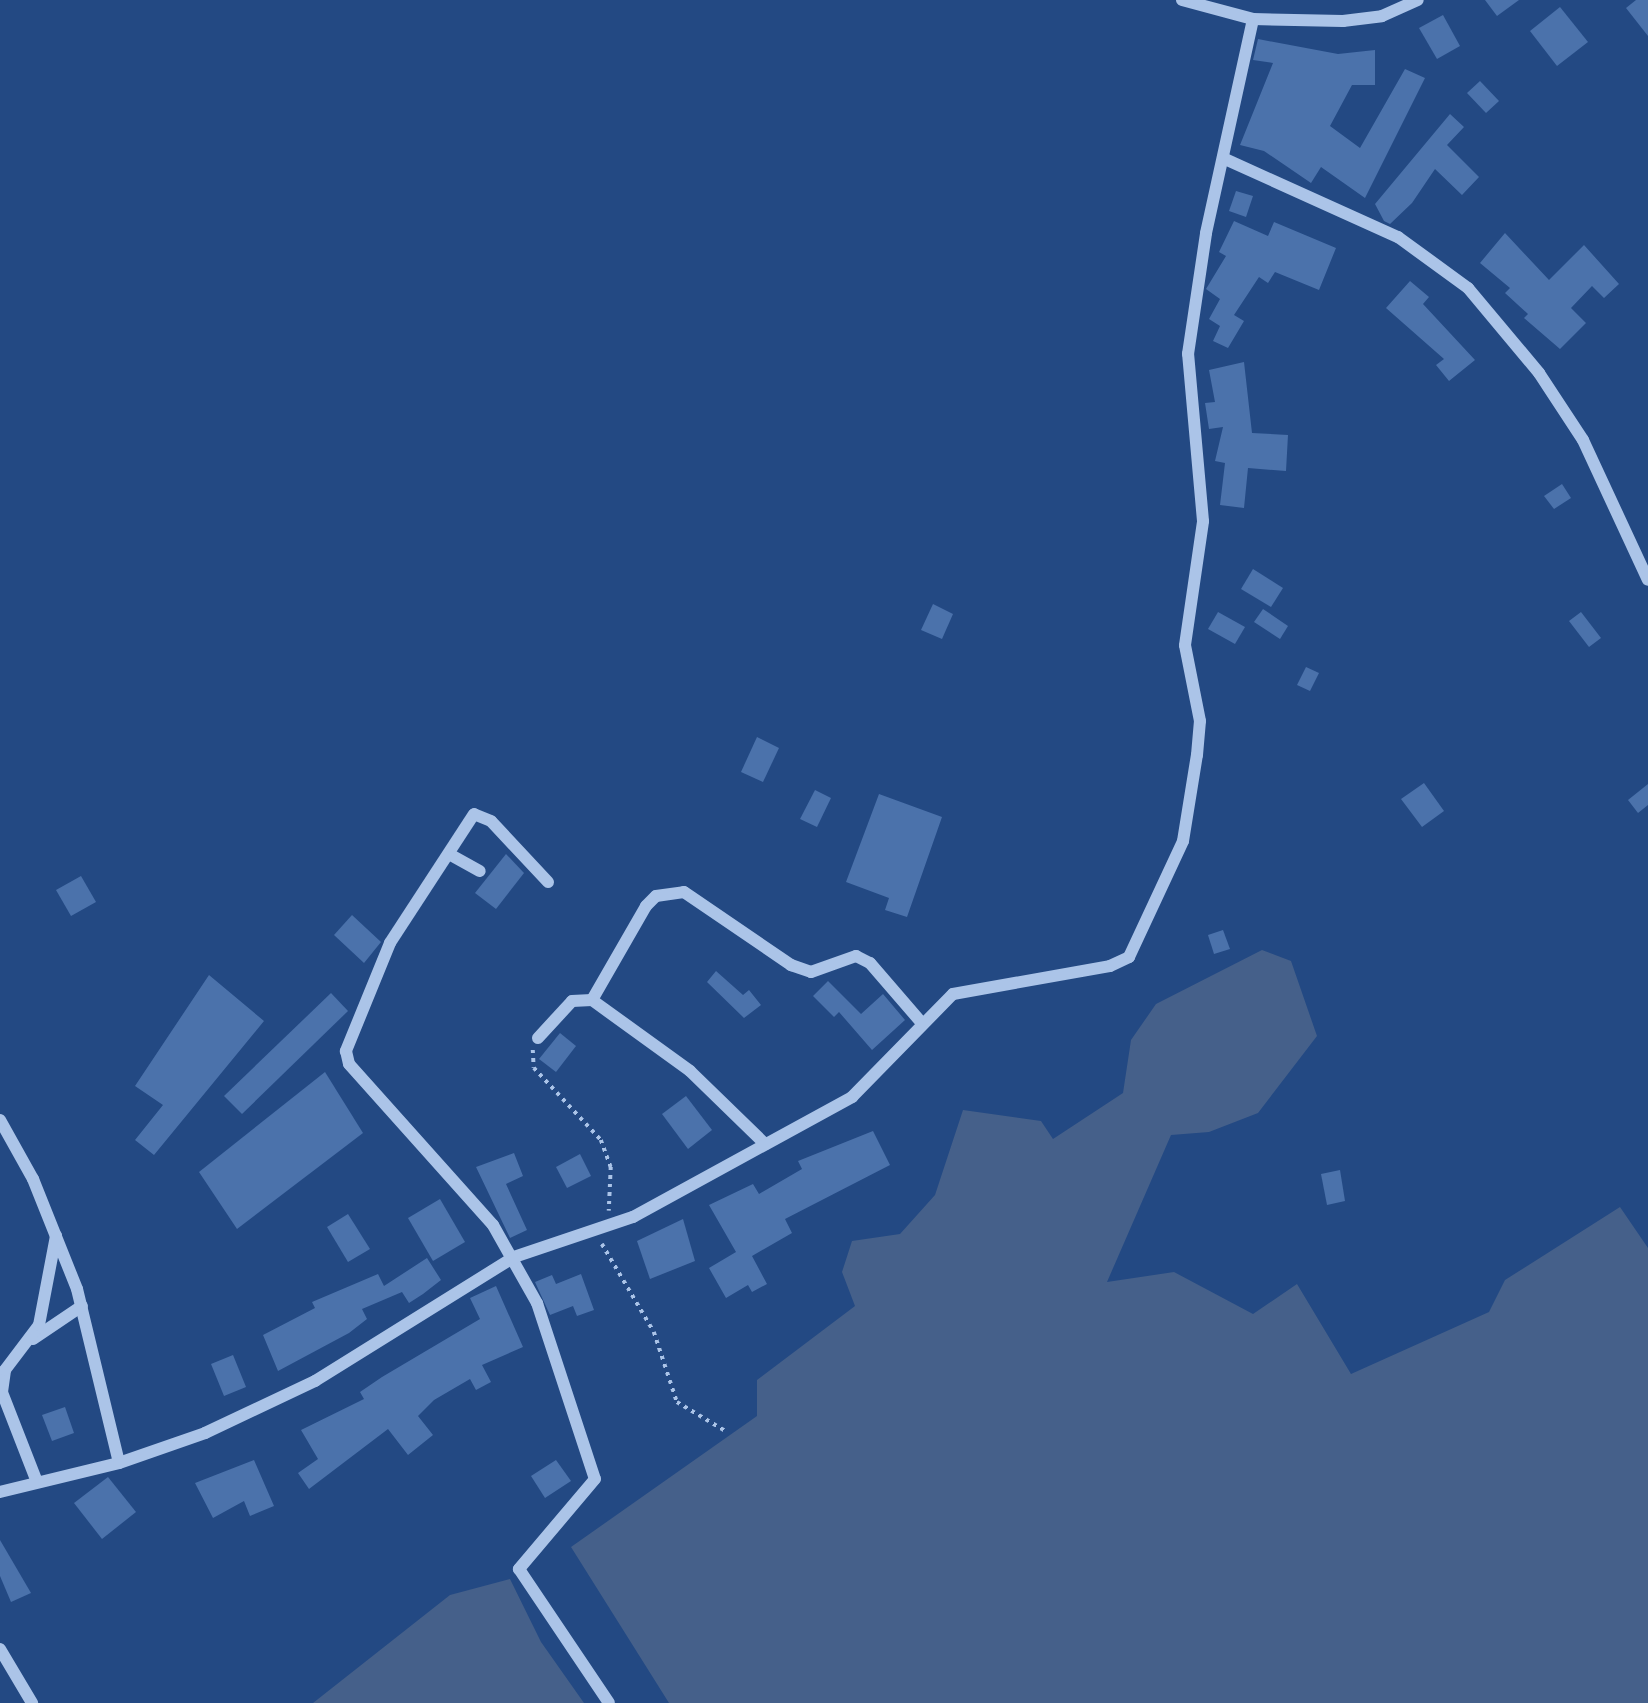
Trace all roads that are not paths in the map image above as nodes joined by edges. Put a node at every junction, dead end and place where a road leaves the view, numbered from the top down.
1 (1182, 0) edge
2 (1418, 0) edge
3 (1253, 19) junction
4 (1225, 159) junction
5 (1648, 580) edge
6 (449, 854) junction
7 (480, 871) dead end
8 (548, 882) dead end
9 (592, 1000) junction
10 (921, 1022) junction
11 (538, 1038) road end
12 (0, 1119) edge
13 (765, 1144) junction
14 (56, 1236) junction
15 (514, 1257) junction
16 (82, 1306) junction
17 (27, 1343) junction
18 (119, 1463) junction
19 (37, 1482) junction
20 (0, 1492) edge
21 (0, 1649) edge
22 (32, 1703) edge
23 (609, 1703) edge

1 - 3 street
2 - 3 street
3 - 4 street
4 - 5 street
4 - 10 street
6 - 7 street
6 - 8 street
6 - 15 street
9 - 10 street
9 - 11 street
9 - 13 street
10 - 13 street
12 - 14 street
13 - 15 street
14 - 16 street
14 - 17 street
15 - 18 street
15 - 23 street
16 - 17 street
16 - 18 street
17 - 19 street
18 - 19 street
19 - 20 street
21 - 22 street

